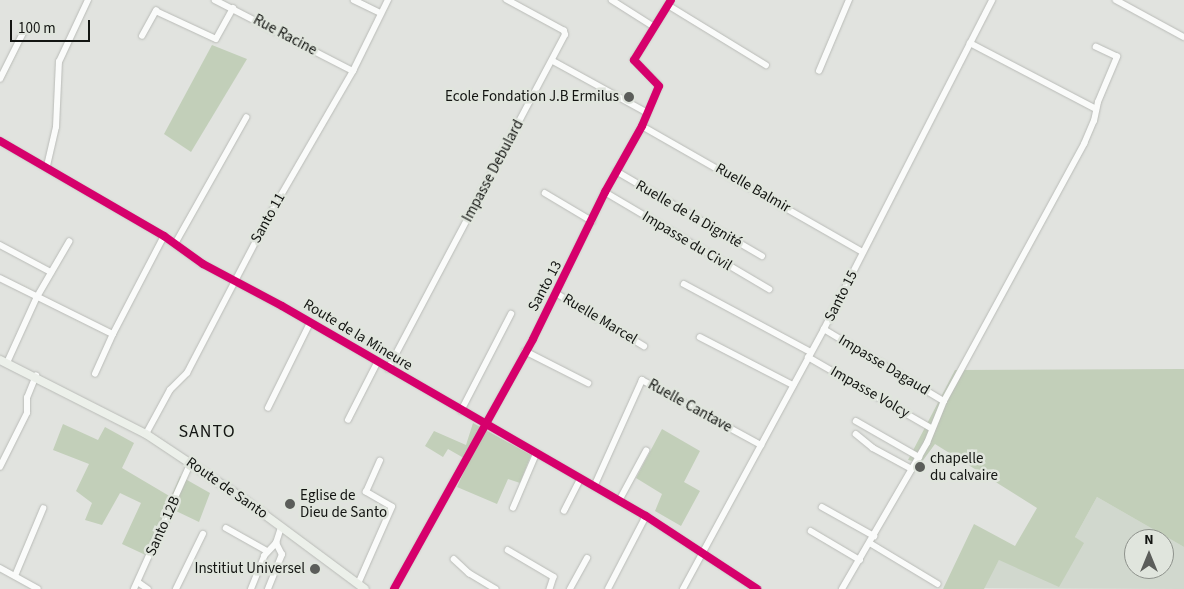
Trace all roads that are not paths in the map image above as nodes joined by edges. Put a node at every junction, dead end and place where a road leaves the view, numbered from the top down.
1 (88, 0) edge
2 (215, 0) edge
3 (354, 0) edge
4 (388, 0) edge
5 (507, 0) edge
6 (612, 0) edge
7 (849, 0) edge
8 (992, 0) edge
9 (1116, 0) edge
10 (670, 2) edge
11 (233, 8) junction
12 (381, 13) junction
13 (26, 26) dead end
14 (653, 26) junction
15 (142, 36) dead end
16 (1184, 37) edge
17 (970, 43) junction
18 (1096, 47) dead end
19 (552, 61) junction
20 (766, 65) dead end
21 (353, 71) junction
22 (820, 71) dead end
23 (0, 79) edge
24 (1096, 109) junction
25 (646, 112) junction
26 (246, 118) dead end
27 (642, 126) junction
28 (0, 141) edge
29 (46, 166) junction
30 (616, 171) junction
31 (605, 192) junction
32 (544, 193) dead end
33 (592, 221) junction
34 (164, 236) junction
35 (69, 242) dead end
36 (175, 244) junction
37 (0, 245) edge
38 (863, 252) junction
39 (762, 256) dead end
40 (51, 272) junction
41 (0, 278) edge
42 (235, 280) junction
43 (684, 284) dead end
44 (769, 289) dead end
45 (556, 293) junction
46 (37, 297) junction
47 (512, 314) dead end
48 (310, 323) junction
49 (824, 329) junction
50 (113, 334) junction
51 (700, 338) dead end
52 (644, 346) dead end
53 (525, 351) junction
54 (810, 355) junction
55 (3, 362) edge
56 (377, 363) junction
57 (388, 369) junction
58 (95, 374) dead end
59 (36, 376) junction
60 (588, 383) dead end
61 (793, 385) junction
62 (944, 401) junction
63 (268, 408) dead end
64 (461, 411) junction
65 (348, 420) dead end
66 (856, 421) dead end
67 (484, 424) junction
68 (931, 428) junction
69 (146, 434) junction
70 (856, 434) dead end
71 (761, 446) junction
72 (646, 451) dead end
73 (536, 454) junction
74 (919, 457) junction
75 (380, 460) dead end
76 (191, 462) junction
77 (0, 467) edge
78 (912, 469) junction
79 (580, 480) junction
80 (594, 487) junction
81 (619, 501) junction
82 (822, 507) dead end
83 (513, 508) dead end
84 (42, 509) dead end
85 (564, 511) dead end
86 (646, 516) junction
87 (226, 528) dead end
88 (281, 528) junction
89 (811, 531) dead end
90 (203, 534) dead end
91 (874, 536) junction
92 (276, 543) junction
93 (870, 543) junction
94 (508, 550) dead end
95 (267, 551) junction
96 (702, 552) junction
97 (587, 558) dead end
98 (454, 559) dead end
99 (860, 560) junction
100 (0, 568) edge
101 (15, 576) junction
102 (138, 582) junction
103 (938, 584) dead end
104 (362, 586) edge
105 (38, 589) edge
106 (134, 589) edge
107 (148, 589) edge
108 (176, 589) edge
109 (251, 589) edge
110 (268, 589) edge
111 (394, 589) edge
112 (496, 589) edge
113 (550, 589) edge
114 (570, 589) edge
115 (608, 589) edge
116 (682, 589) edge
117 (756, 589) edge
118 (842, 589) edge

1 - 29 street
2 - 11 street, Rue Racine
3 - 12 street
4 - 12 street, Santo 11
5 - 19 street, Impasse Debulard
6 - 14 street
7 - 22 street
8 - 17 street, Santo 15
9 - 16 street
10 - 14 street, Santo 13
10 - 20 street
11 - 15 street
11 - 21 street, Rue Racine
12 - 21 street, Santo 11
13 - 23 street
14 - 25 street, Santo 13
17 - 24 street
17 - 38 street, Santo 15
18 - 24 street
19 - 25 street
19 - 57 street, Impasse Debulard
21 - 42 street, Santo 11
24 - 62 street
25 - 27 street, Santo 13
26 - 36 street
27 - 30 street, Santo 13
27 - 38 street, Ruelle Balmir
28 - 29 street, Route de la Mineure
29 - 34 street, Route de la Mineure
30 - 31 street, Santo 13
30 - 39 street, Ruelle de la Dignité
31 - 33 street, Santo 13
31 - 44 street, Impasse du Civil
32 - 33 street
33 - 45 street, Santo 13
34 - 36 street, Route de la Mineure
34 - 50 street
35 - 40 street
36 - 42 street, Route de la Mineure
37 - 40 street
38 - 49 street, Santo 15
40 - 46 street
41 - 46 street
42 - 48 street, Route de la Mineure
42 - 69 street, Santo 11
43 - 54 street, Impasse Volcy
45 - 52 street, Ruelle Marcel
45 - 53 street, Santo 13
46 - 50 street
46 - 55 street
47 - 64 street
48 - 56 street, Route de la Mineure
48 - 63 street
49 - 54 street, Santo 15
49 - 62 street, Impasse Dagaud
50 - 58 street
51 - 61 street
53 - 60 street
53 - 67 street, Santo 13
54 - 61 street, Santo 15
54 - 68 street, Impasse Volcy
55 - 59 main road, Route de Santo
56 - 57 street, Route de la Mineure
56 - 65 street
57 - 64 street, Route de la Mineure
59 - 69 main road, Route de Santo
59 - 77 street
61 - 71 street, Santo 15
62 - 68 street
64 - 67 street, Route de la Mineure
66 - 74 street
67 - 73 street, Route de la Mineure
67 - 111 street, Santo 13
68 - 74 street
69 - 76 main road, Route de Santo
70 - 78 street
71 - 80 street, Ruelle Cantave
71 - 96 street, Santo 15
72 - 81 street
73 - 79 street, Route de la Mineure
73 - 83 street
74 - 78 street
75 - 104 street
76 - 88 main road, Route de Santo
76 - 102 street, Santo 12B
78 - 91 street
79 - 80 street, Route de la Mineure
79 - 85 street
80 - 81 street, Route de la Mineure
81 - 86 street, Route de la Mineure
82 - 91 street
84 - 101 street
86 - 96 street, Route de la Mineure
86 - 115 street
87 - 95 street
88 - 92 street
88 - 104 main road, Route de Santo
89 - 99 street
90 - 108 street
91 - 93 street
92 - 95 street
92 - 110 street
93 - 99 street
93 - 103 street
94 - 113 street
95 - 109 street
96 - 116 street, Santo 15
96 - 117 street, Route de la Mineure
97 - 114 street
98 - 112 street
99 - 118 street
100 - 101 street
101 - 105 street
102 - 106 street, Santo 12B
102 - 107 street

